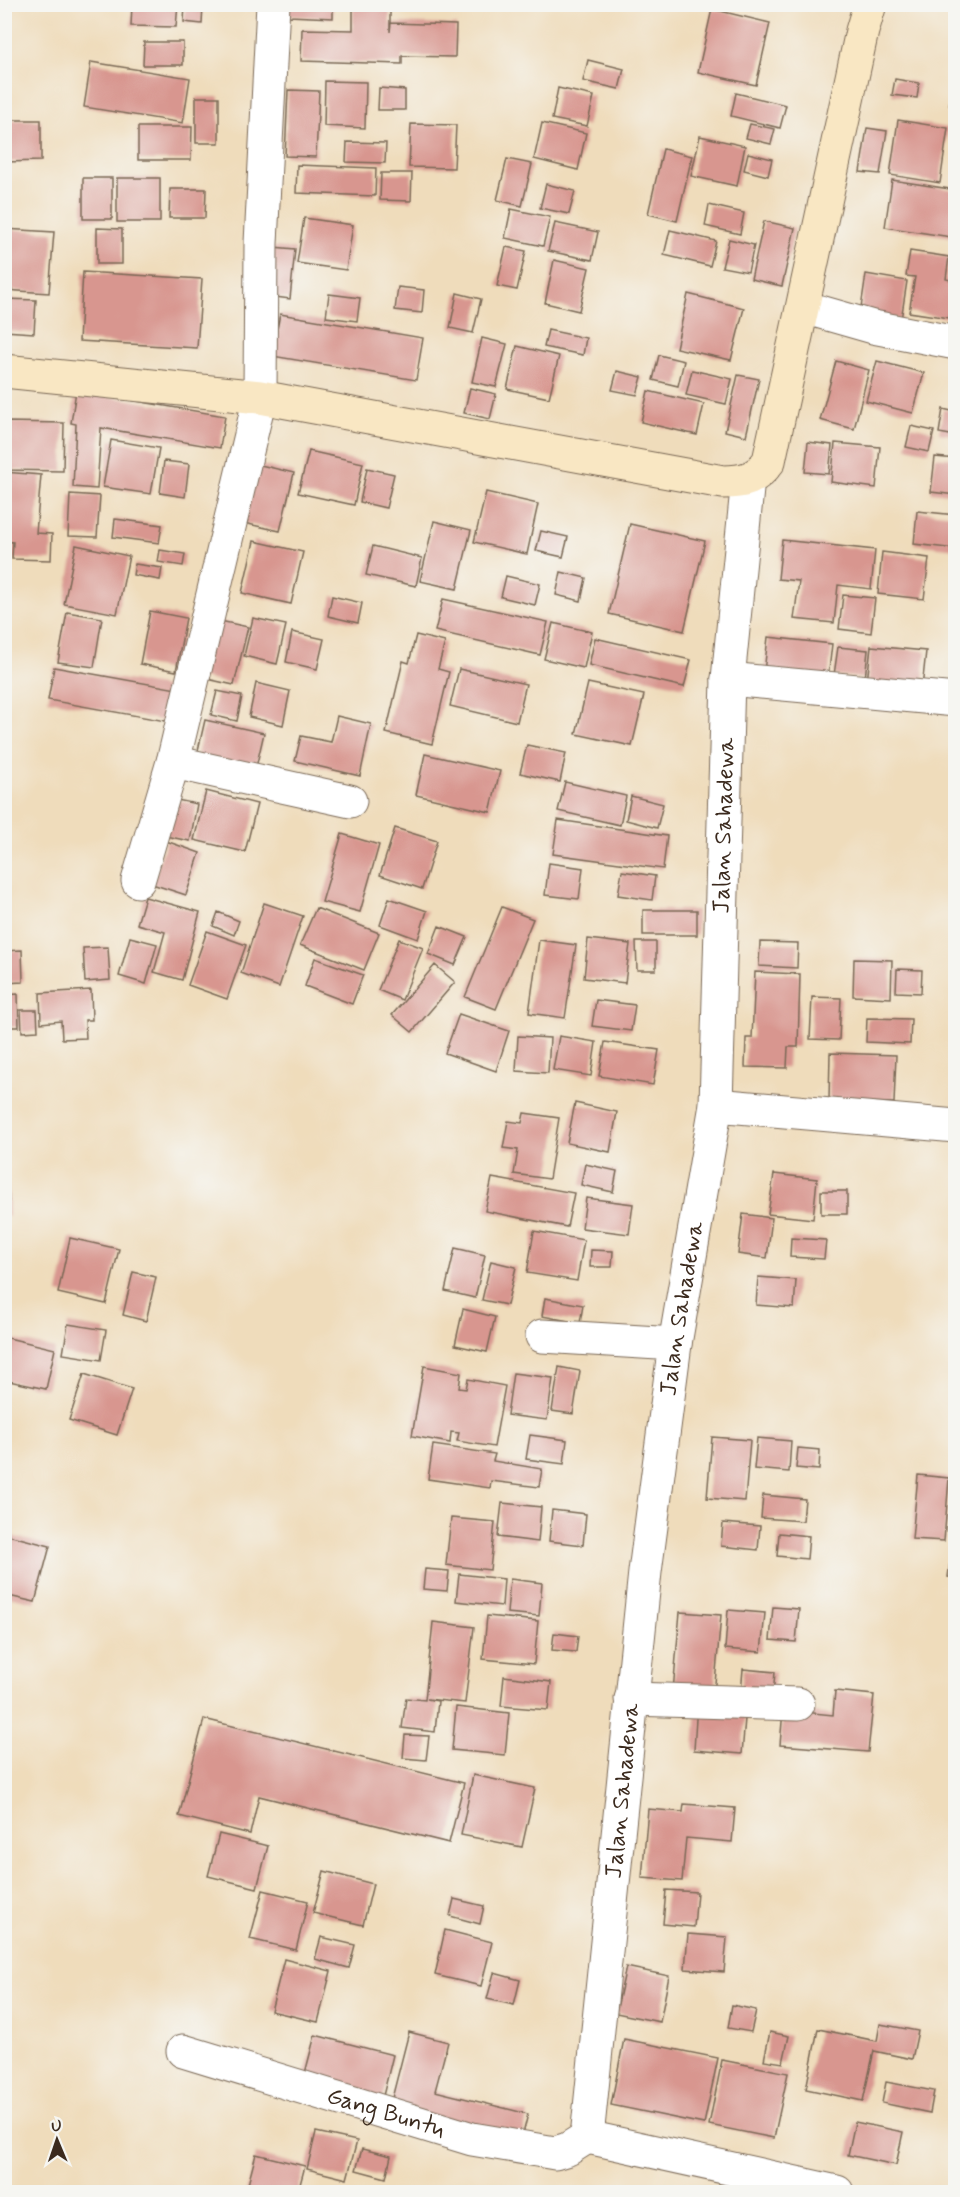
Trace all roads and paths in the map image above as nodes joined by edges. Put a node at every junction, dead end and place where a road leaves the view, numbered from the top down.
1 (273, 4) edge
2 (870, 4) edge
3 (803, 307) junction
4 (956, 343) edge
5 (4, 371) edge
6 (260, 397) junction
7 (748, 479) junction
8 (728, 679) junction
9 (956, 700) edge
10 (173, 762) junction
11 (350, 801) dead end
12 (138, 881) dead end
13 (716, 1106) junction
14 (956, 1126) edge
15 (542, 1336) dead end
16 (675, 1344) junction
17 (631, 1699) junction
18 (798, 1704) dead end
19 (183, 2051) dead end
20 (587, 2137) junction
21 (793, 2188) edge
22 (837, 2193) edge

1 - 6 street
2 - 3 main road
3 - 4 street
3 - 7 main road
5 - 6 main road
6 - 7 main road
6 - 10 street
7 - 8 street, Jalan Sahadewa
8 - 9 street
8 - 13 street, Jalan Sahadewa
10 - 11 street
10 - 12 street
13 - 14 street
13 - 16 street, Jalan Sahadewa
15 - 16 street
16 - 17 street, Jalan Sahadewa
17 - 18 street
17 - 20 street, Jalan Sahadewa
19 - 20 street, Gang Buntu
20 - 21 street
21 - 22 street

